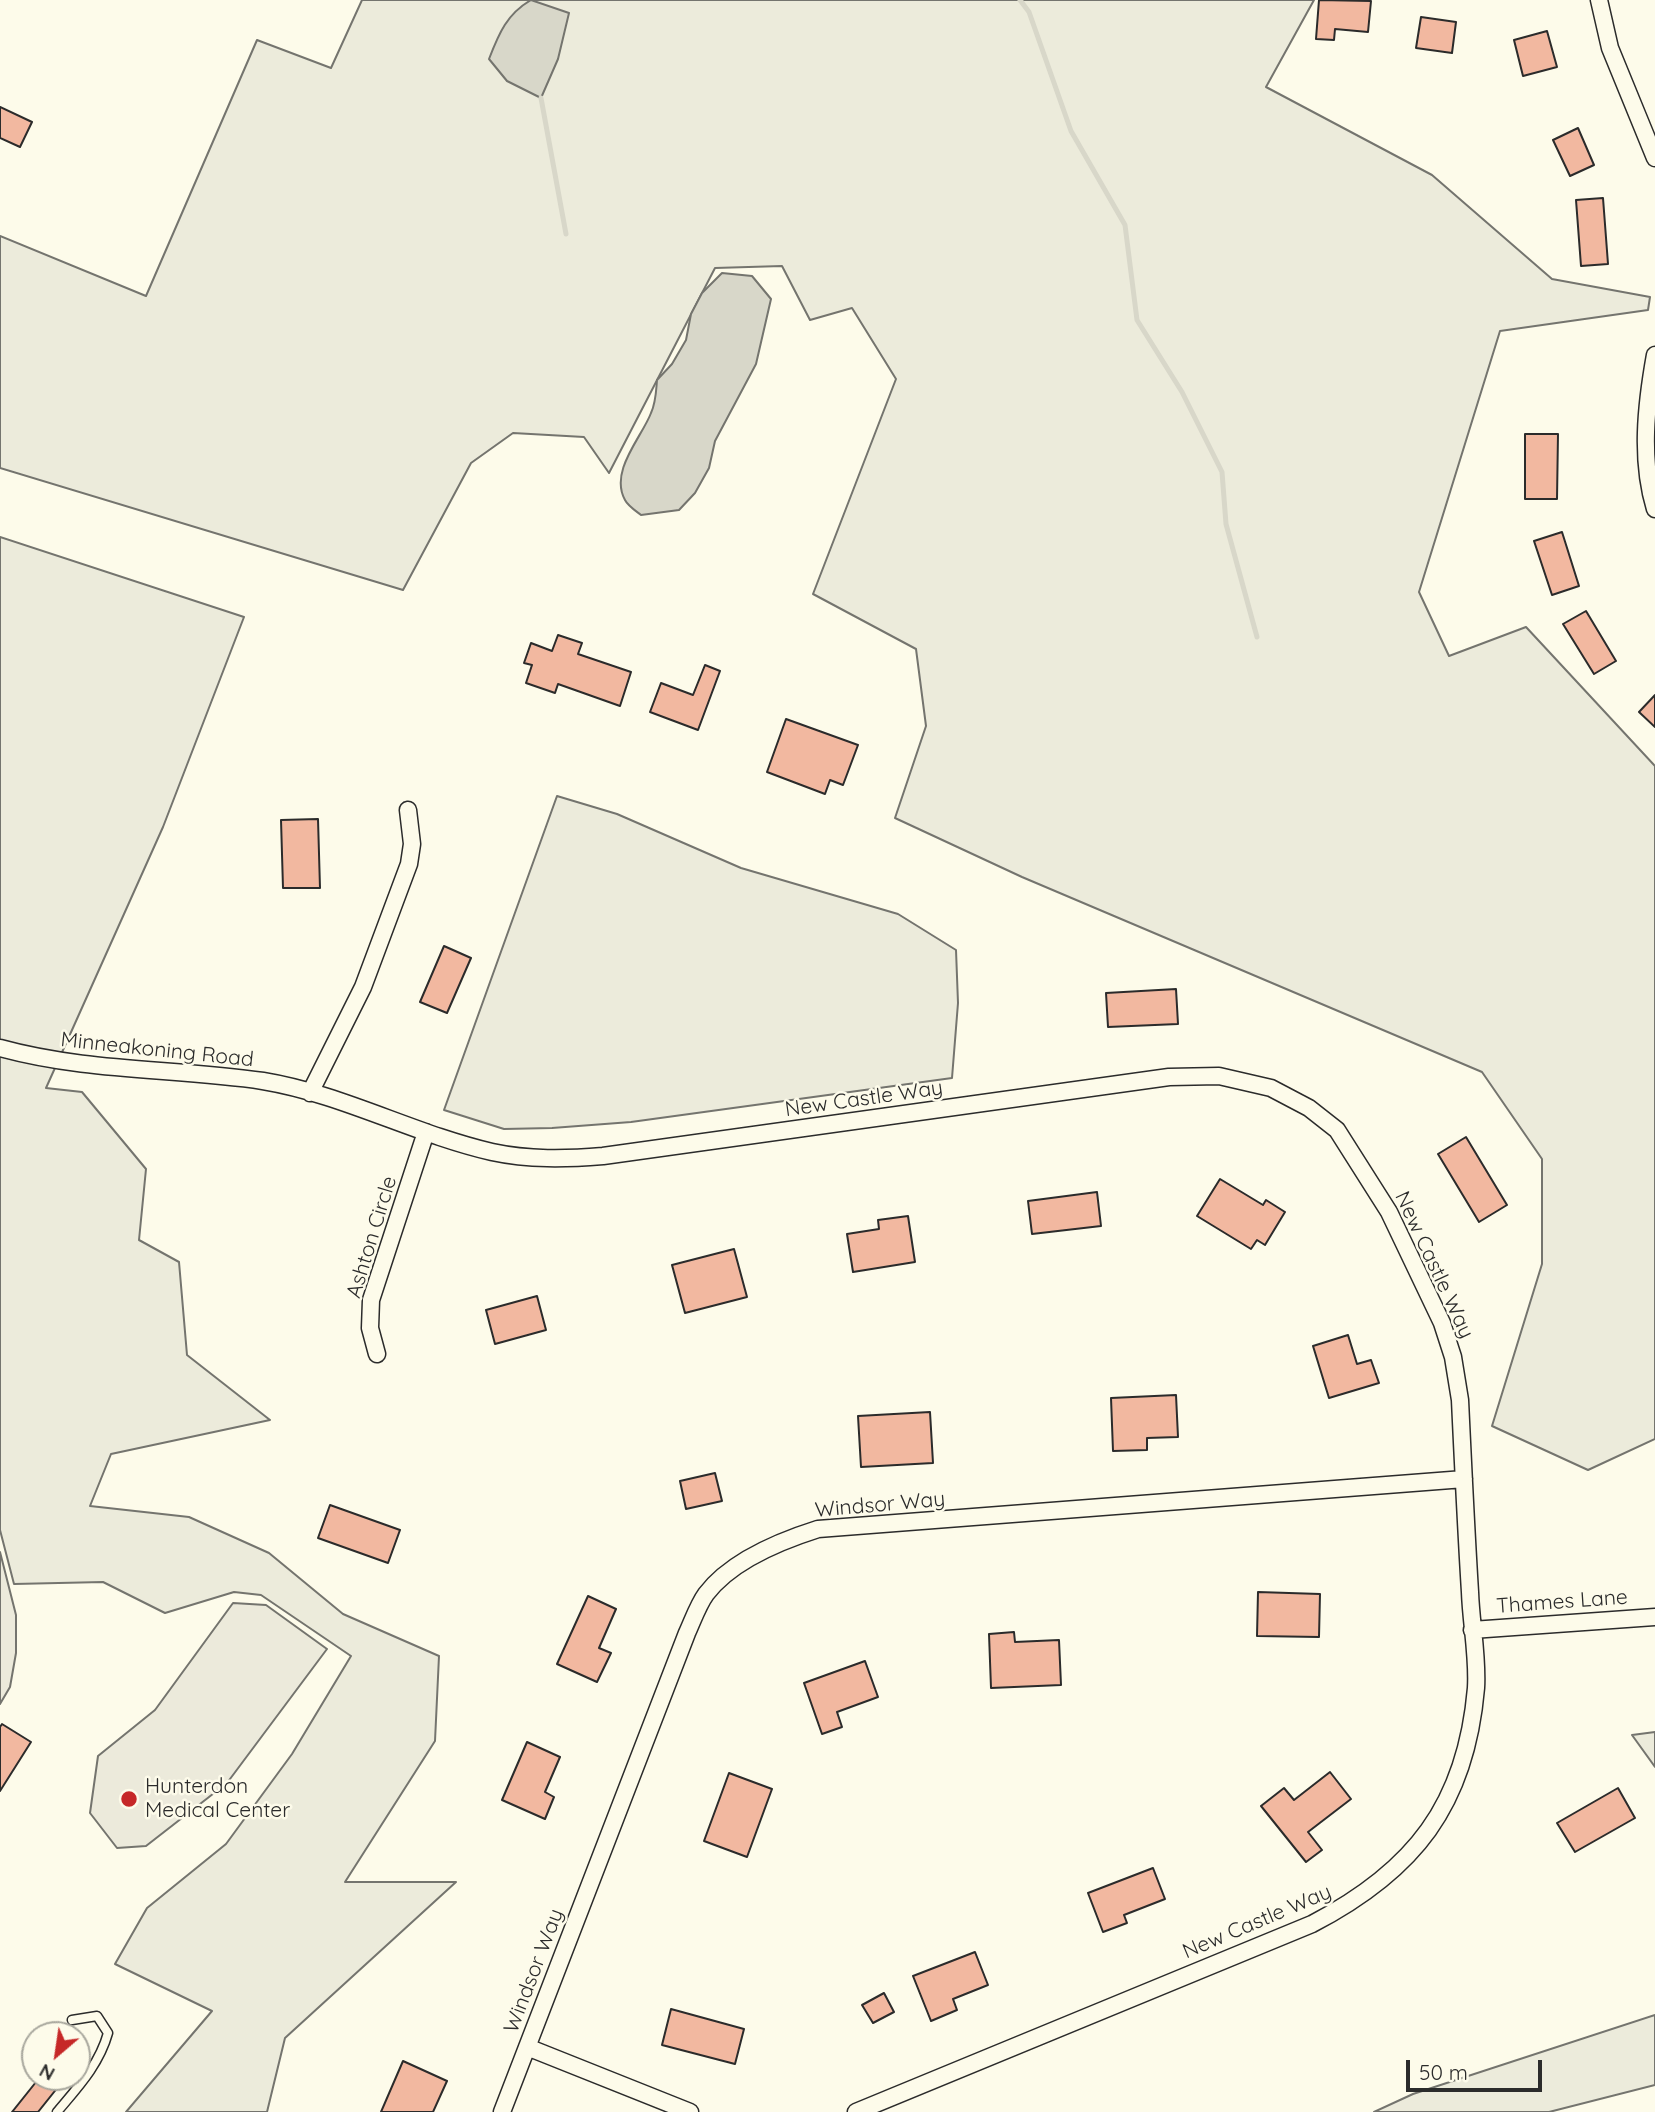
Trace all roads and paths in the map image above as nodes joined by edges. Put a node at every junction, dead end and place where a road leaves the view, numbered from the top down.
1 (1599, 0) edge
2 (1651, 137) edge
3 (1655, 158) edge
4 (1655, 355) edge
5 (1655, 509) edge
6 (408, 810) dead end
7 (0, 1048) edge
8 (310, 1093) junction
9 (426, 1132) junction
10 (377, 1354) dead end
11 (1464, 1479) junction
12 (1655, 1617) edge
13 (1472, 1630) junction
14 (72, 2020) dead end
15 (527, 2047) junction
16 (57, 2112) edge
17 (502, 2112) edge
18 (690, 2112) edge
19 (856, 2112) edge

1 - 2 street
2 - 3 street
4 - 5 street
6 - 8 street
7 - 8 street, Minneakoning Road
8 - 9 street, New Castle Way
9 - 10 street, Ashton Circle
9 - 11 street, New Castle Way
11 - 13 street, New Castle Way
11 - 15 street, Windsor Way
12 - 13 street, Thames Lane
13 - 19 street, New Castle Way
14 - 16 lane
15 - 17 street, Windsor Way
15 - 18 street

